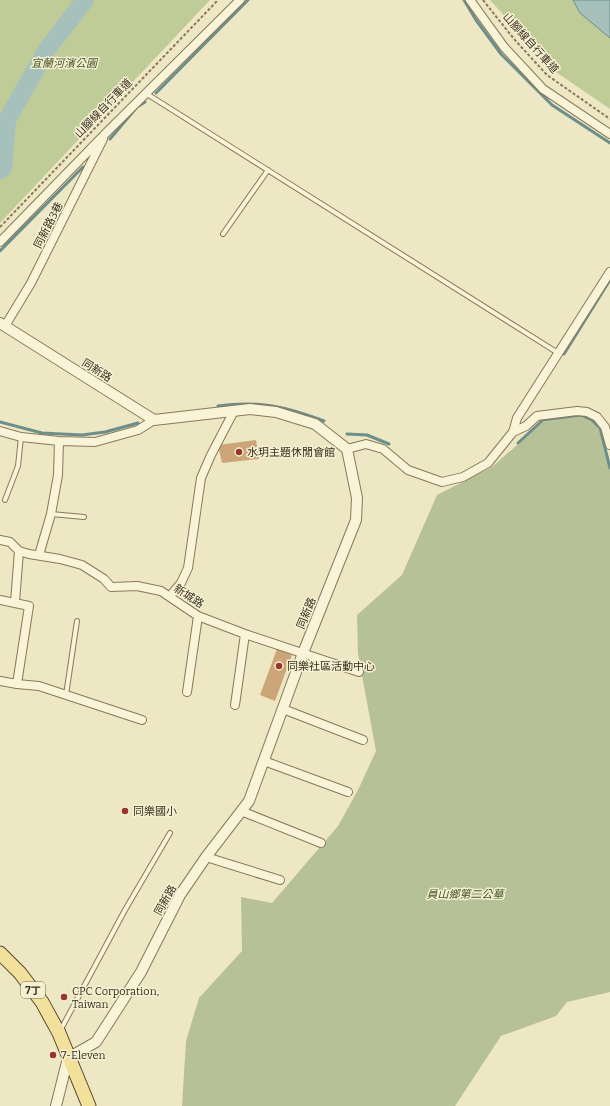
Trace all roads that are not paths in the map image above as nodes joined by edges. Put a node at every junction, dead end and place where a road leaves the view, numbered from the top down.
1 (240, 0) edge
2 (470, 0) edge
3 (147, 94) junction
4 (107, 132) junction
5 (610, 134) edge
6 (268, 170) junction
7 (223, 234) dead end
8 (0, 242) edge
9 (610, 272) edge
10 (2, 324) edge
11 (558, 353) junction
12 (234, 411) junction
13 (154, 420) junction
14 (0, 431) edge
15 (513, 432) junction
16 (21, 437) junction
17 (59, 441) junction
18 (610, 445) edge
19 (347, 449) junction
20 (5, 500) dead end
21 (51, 514) junction
22 (84, 517) dead end
23 (0, 540) edge
24 (19, 551) junction
25 (39, 555) junction
26 (170, 596) junction
27 (0, 600) edge
28 (15, 602) junction
29 (198, 616) junction
30 (77, 621) dead end
31 (245, 634) junction
32 (303, 653) junction
33 (359, 672) dead end
34 (0, 681) edge
35 (17, 684) junction
36 (187, 692) dead end
37 (66, 695) junction
38 (235, 705) dead end
39 (283, 709) junction
40 (142, 720) dead end
41 (363, 740) dead end
42 (264, 761) junction
43 (348, 792) dead end
44 (241, 811) junction
45 (170, 833) dead end
46 (321, 843) dead end
47 (206, 857) junction
48 (280, 880) dead end
49 (0, 953) edge
50 (59, 1033) junction
51 (68, 1058) junction
52 (56, 1106) edge
53 (89, 1106) edge

1 - 3 street
2 - 5 street
3 - 4 street
3 - 6 lane
4 - 8 street
4 - 10 street, 同新路3巷
6 - 7 lane
6 - 11 lane
9 - 11 street
10 - 13 street, 同新路
11 - 15 street
12 - 13 street
12 - 19 street
12 - 26 street
13 - 17 street
14 - 16 street
15 - 18 street
15 - 19 street
16 - 17 street
16 - 20 lane
17 - 21 street
19 - 32 street, 同新路
21 - 22 lane
21 - 25 street
23 - 24 street, 新城路
24 - 25 street, 新城路
24 - 28 street
25 - 26 street, 新城路
26 - 29 street, 新城路
27 - 28 street
28 - 35 street
29 - 31 street, 新城路
29 - 36 street
30 - 37 lane
31 - 32 street, 新城路
31 - 38 street
32 - 33 street, 新城路
32 - 39 street, 同新路
34 - 35 street
35 - 37 street
37 - 40 street
39 - 41 street
39 - 42 street, 同新路
42 - 43 street
42 - 44 street, 同新路
44 - 46 street
44 - 47 street, 同新路
45 - 50 lane
47 - 48 street
47 - 51 street, 同新路
49 - 50 main road, 7丁
50 - 51 main road, 7丁
51 - 52 street
51 - 53 main road, 7丁

